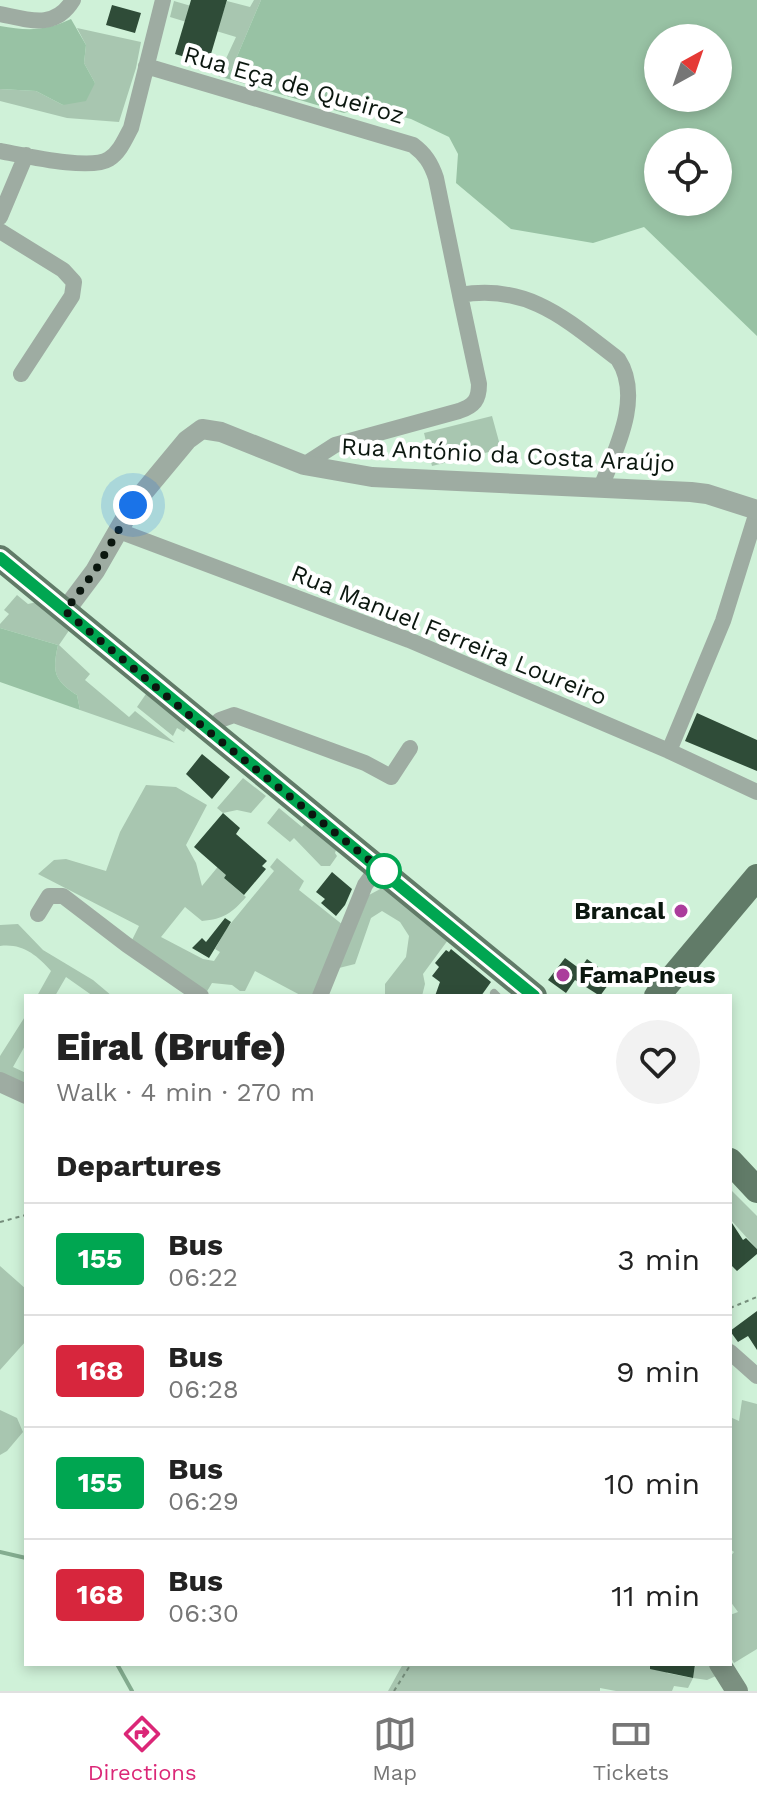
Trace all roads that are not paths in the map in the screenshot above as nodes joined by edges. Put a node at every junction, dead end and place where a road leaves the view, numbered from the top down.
1 (73, 0) edge
2 (163, 0) edge
3 (0, 14) edge
4 (146, 66) junction
5 (0, 151) edge
6 (26, 155) junction
7 (0, 217) edge
8 (0, 231) edge
9 (460, 295) junction
10 (21, 374) dead end
11 (304, 465) junction
12 (601, 487) junction
13 (757, 511) edge
14 (119, 531) junction
15 (0, 558) edge
16 (65, 611) junction
17 (208, 731) junction
18 (410, 748) dead end
19 (669, 751) junction
20 (757, 792) edge
21 (378, 867) junction
22 (757, 877) edge
23 (38, 914) dead end
24 (198, 994) edge
25 (321, 994) edge
26 (532, 994) edge
27 (659, 994) edge
28 (0, 1082) edge
29 (24, 1093) edge
30 (732, 1163) edge
31 (757, 1190) edge
32 (732, 1354) edge
33 (757, 1376) edge
34 (721, 1666) edge
35 (737, 1691) edge

1 - 3 street
2 - 4 street
4 - 6 street
4 - 9 street, Rua Eça de Queiroz
5 - 6 street
6 - 7 street
8 - 10 street
9 - 11 street, Rua Eça de Queiroz
9 - 12 street
11 - 12 street, Rua António da Costa Araújo
11 - 14 street, Rua António da Costa Araújo
12 - 13 street, Rua António da Costa Araújo
13 - 19 street
14 - 16 street, Rua António da Costa Araújo
14 - 19 street, Rua Manuel Ferreira Loureiro
15 - 16 main road
16 - 17 main road
17 - 18 street
17 - 21 main road
19 - 20 street, Rua Manuel Ferreira Loureiro
21 - 25 street
21 - 26 main road
22 - 27 main road
23 - 24 street
28 - 29 street
30 - 31 main road
32 - 33 street
34 - 35 main road

